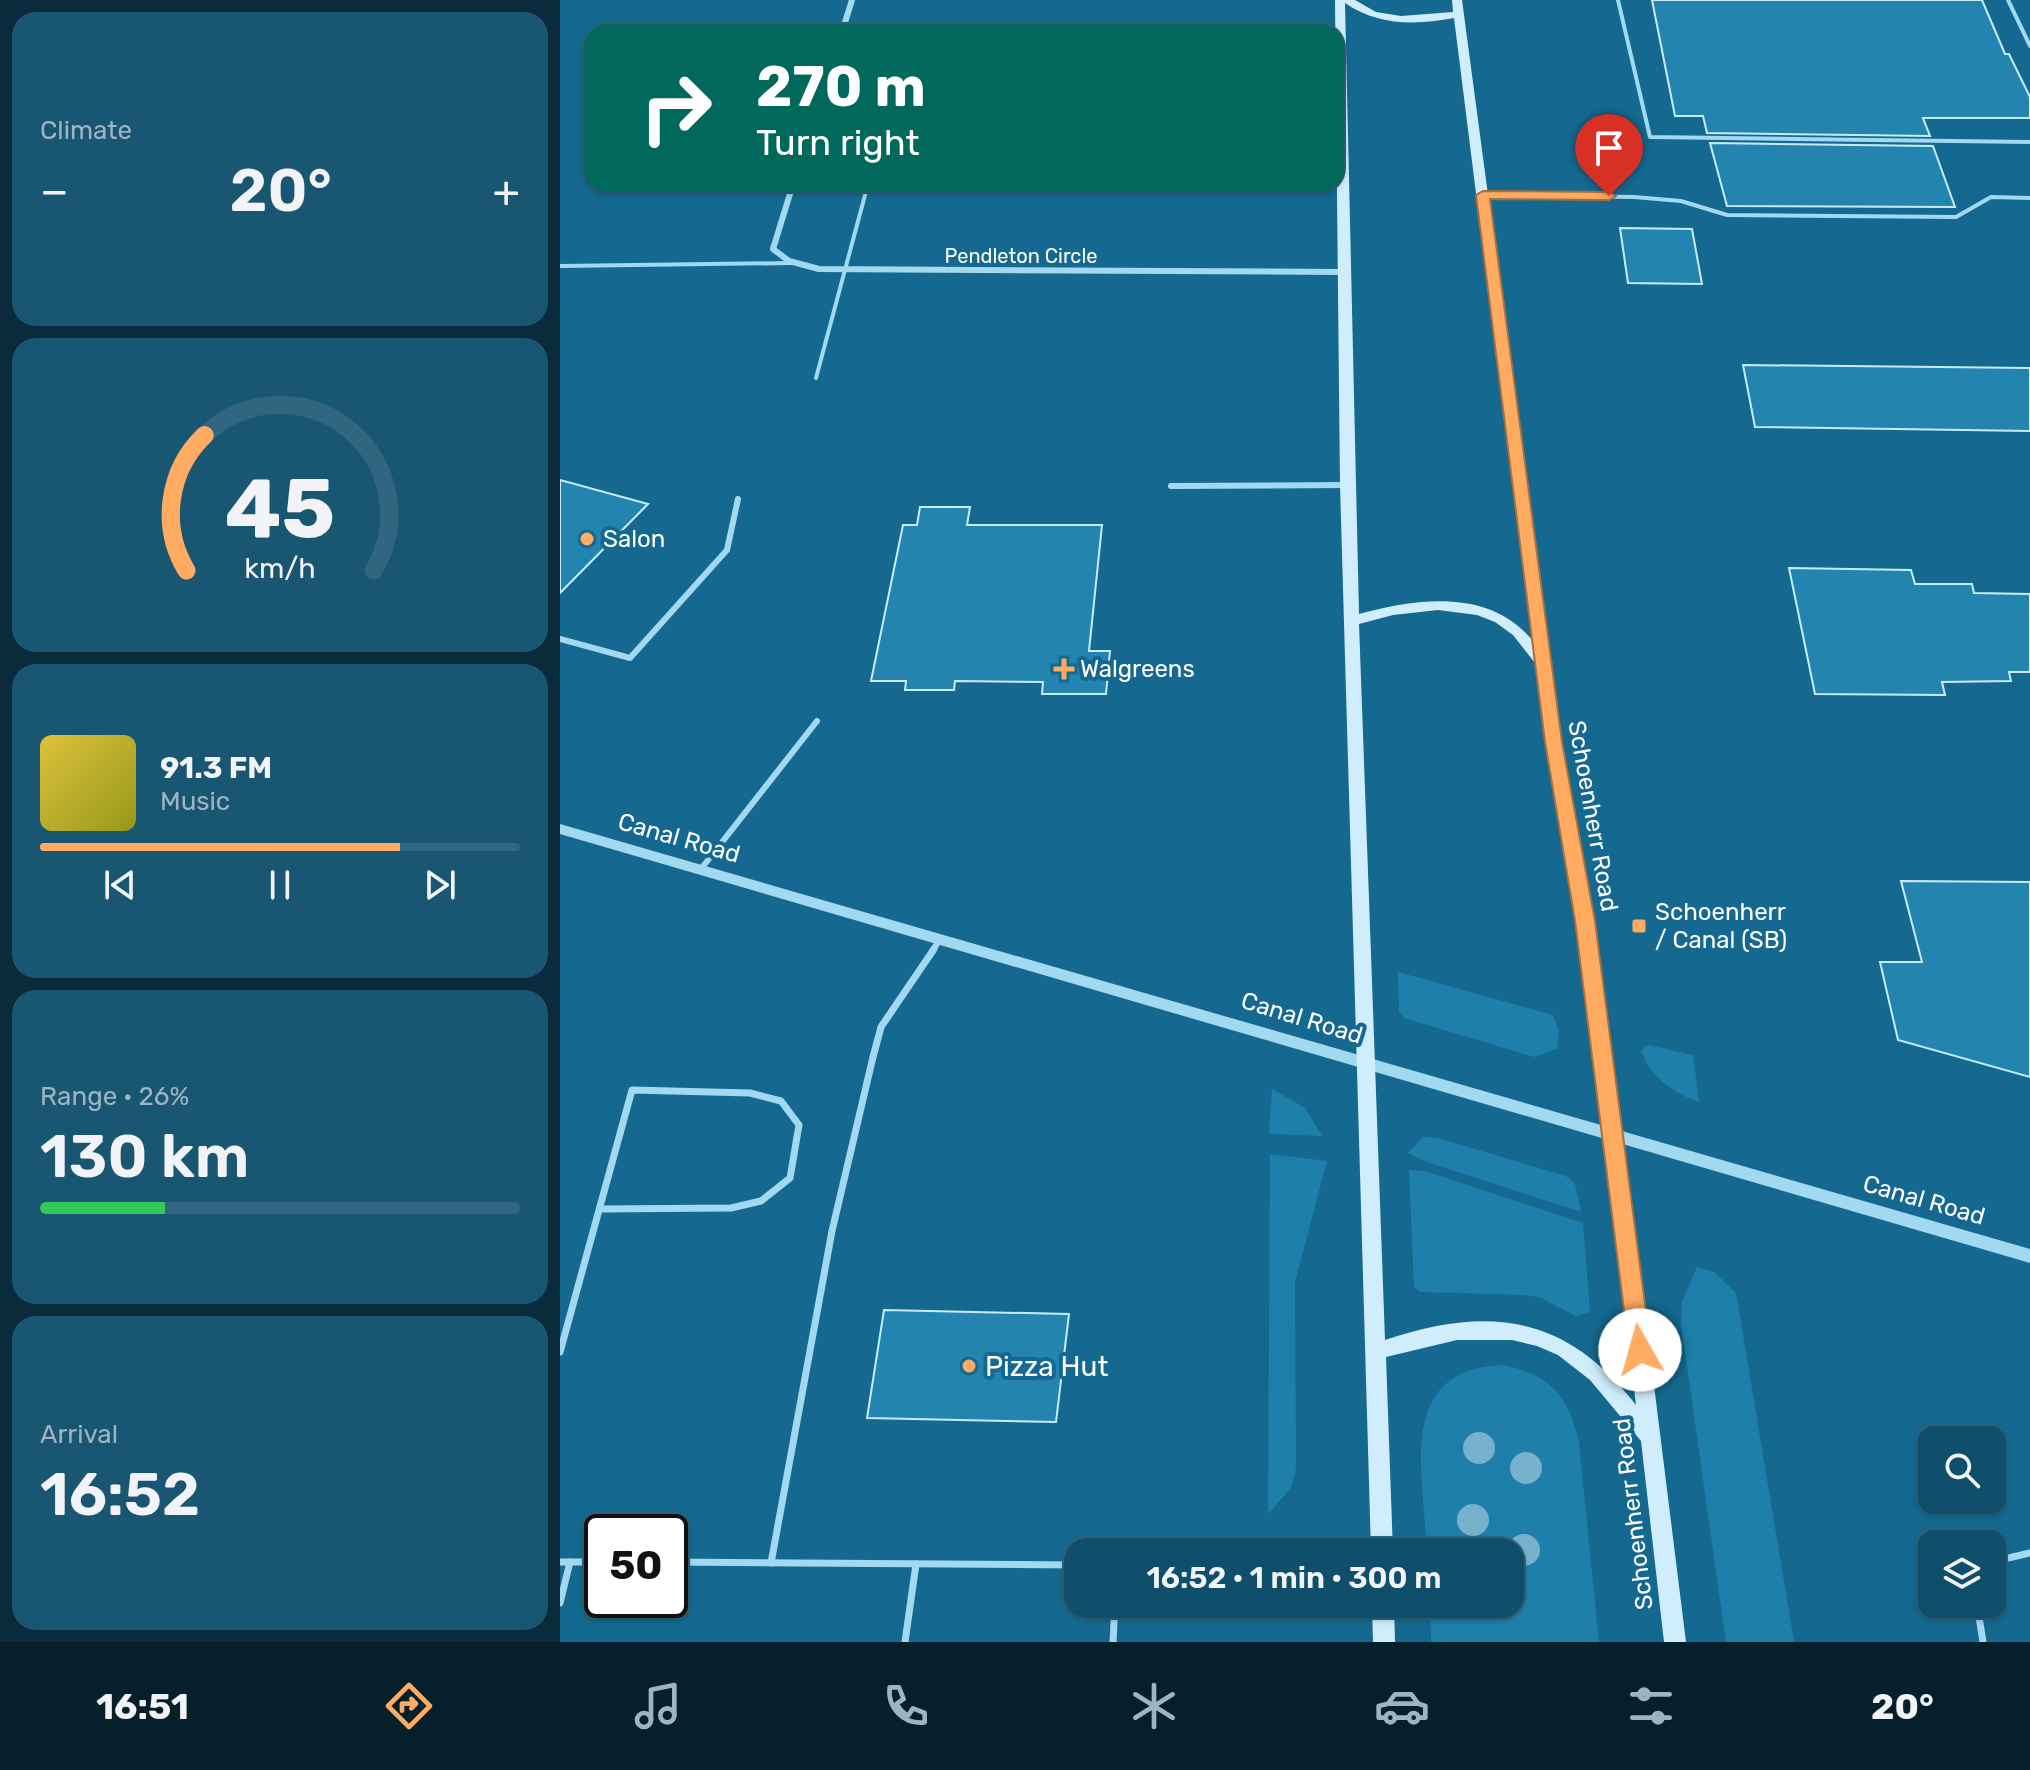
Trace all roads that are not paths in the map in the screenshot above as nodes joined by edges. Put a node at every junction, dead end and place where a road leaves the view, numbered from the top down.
1 (852, 0) edge
2 (1340, 0) edge
3 (1348, 0) edge
4 (1457, 0) edge
5 (1618, 0) edge
6 (2008, 0) edge
7 (1459, 14) junction
8 (844, 24) edge
9 (1340, 24) edge
10 (2030, 46) edge
11 (2030, 142) edge
12 (791, 192) edge
13 (866, 192) edge
14 (1342, 192) edge
15 (1483, 195) junction
16 (2030, 198) edge
17 (798, 263) junction
18 (560, 266) edge
19 (843, 271) junction
20 (1343, 272) junction
21 (816, 378) dead end
22 (1347, 485) junction
23 (1171, 486) dead end
24 (738, 499) dead end
25 (1352, 621) junction
26 (560, 639) edge
27 (1543, 662) junction
28 (817, 721) dead end
29 (560, 829) edge
30 (701, 869) junction
31 (941, 938) junction
32 (1364, 1062) junction
33 (1613, 1133) junction
34 (600, 1209) junction
35 (2030, 1256) edge
36 (560, 1352) edge
37 (1374, 1352) junction
38 (1650, 1437) junction
39 (1381, 1538) edge
40 (2030, 1553) edge
41 (2006, 1559) edge
42 (565, 1562) edge
43 (688, 1562) edge
44 (771, 1563) junction
45 (916, 1564) junction
46 (1064, 1565) edge
47 (560, 1603) edge
48 (1114, 1618) edge
49 (1383, 1618) edge
50 (1979, 1618) edge
51 (905, 1642) edge
52 (1113, 1642) edge
53 (1384, 1642) edge
54 (1675, 1642) edge
55 (1983, 1642) edge

1 - 8 street
2 - 9 main road
3 - 7 main road
4 - 7 main road, Schoenherr Road
5 - 11 lane
6 - 10 lane
7 - 15 main road, Schoenherr Road
12 - 17 street
13 - 19 lane
14 - 20 main road
15 - 16 lane
15 - 27 main road, Schoenherr Road
17 - 18 lane
17 - 19 street, Pendleton Circle
19 - 20 street, Pendleton Circle
19 - 21 lane
20 - 22 main road
22 - 23 lane
22 - 25 main road
24 - 26 lane
25 - 27 main road
25 - 32 main road
27 - 33 main road, Schoenherr Road
28 - 30 lane
29 - 30 street, Canal Road
30 - 31 street, Canal Road
31 - 32 street, Canal Road
31 - 44 lane
32 - 33 street, Canal Road
32 - 37 main road
33 - 35 street, Canal Road
33 - 38 main road, Schoenherr Road
34 - 34 lane
34 - 36 lane
37 - 38 main road
37 - 39 main road
38 - 54 main road, Schoenherr Road
40 - 41 lane
42 - 47 lane
43 - 44 lane
44 - 45 lane
45 - 46 lane
45 - 51 lane
48 - 52 lane
49 - 53 main road
50 - 55 lane

